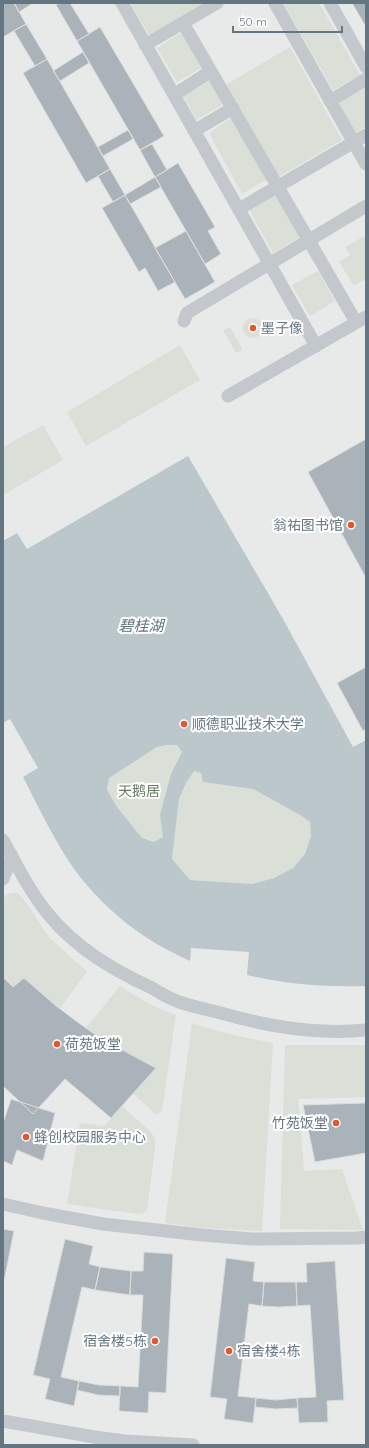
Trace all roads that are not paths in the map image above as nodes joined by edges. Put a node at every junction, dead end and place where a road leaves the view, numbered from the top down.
1 (122, 3) edge
2 (217, 3) edge
3 (275, 3) edge
4 (330, 3) edge
5 (183, 23) junction
6 (145, 45) junction
7 (366, 67) edge
8 (211, 71) junction
9 (366, 79) edge
10 (174, 95) junction
11 (330, 101) junction
12 (233, 108) junction
13 (194, 131) junction
14 (366, 135) edge
15 (353, 142) junction
16 (366, 164) edge
17 (278, 187) junction
18 (366, 206) edge
19 (239, 210) junction
20 (309, 240) junction
21 (270, 263) junction
22 (361, 319) edge
23 (184, 321) dead end
24 (316, 346) junction
25 (228, 396) dead end
26 (3, 840) edge
27 (12, 856) junction
28 (3, 879) edge
29 (366, 1030) edge
30 (3, 1204) edge
31 (366, 1237) edge
32 (3, 1421) edge
33 (193, 1445) edge

1 - 6 street
2 - 5 street
3 - 11 street
4 - 7 street
5 - 6 street
5 - 8 street
6 - 10 street
8 - 10 street
8 - 12 street
9 - 11 street
10 - 13 street
11 - 15 street
12 - 13 street
12 - 17 street
13 - 19 street
14 - 15 street
15 - 16 street
15 - 17 street
17 - 19 street
17 - 20 street
18 - 20 street
19 - 21 street
20 - 21 street
20 - 22 street
21 - 23 street
21 - 24 street
22 - 24 street
24 - 25 street
26 - 27 street
27 - 28 street
27 - 29 street
30 - 31 street
32 - 33 street

